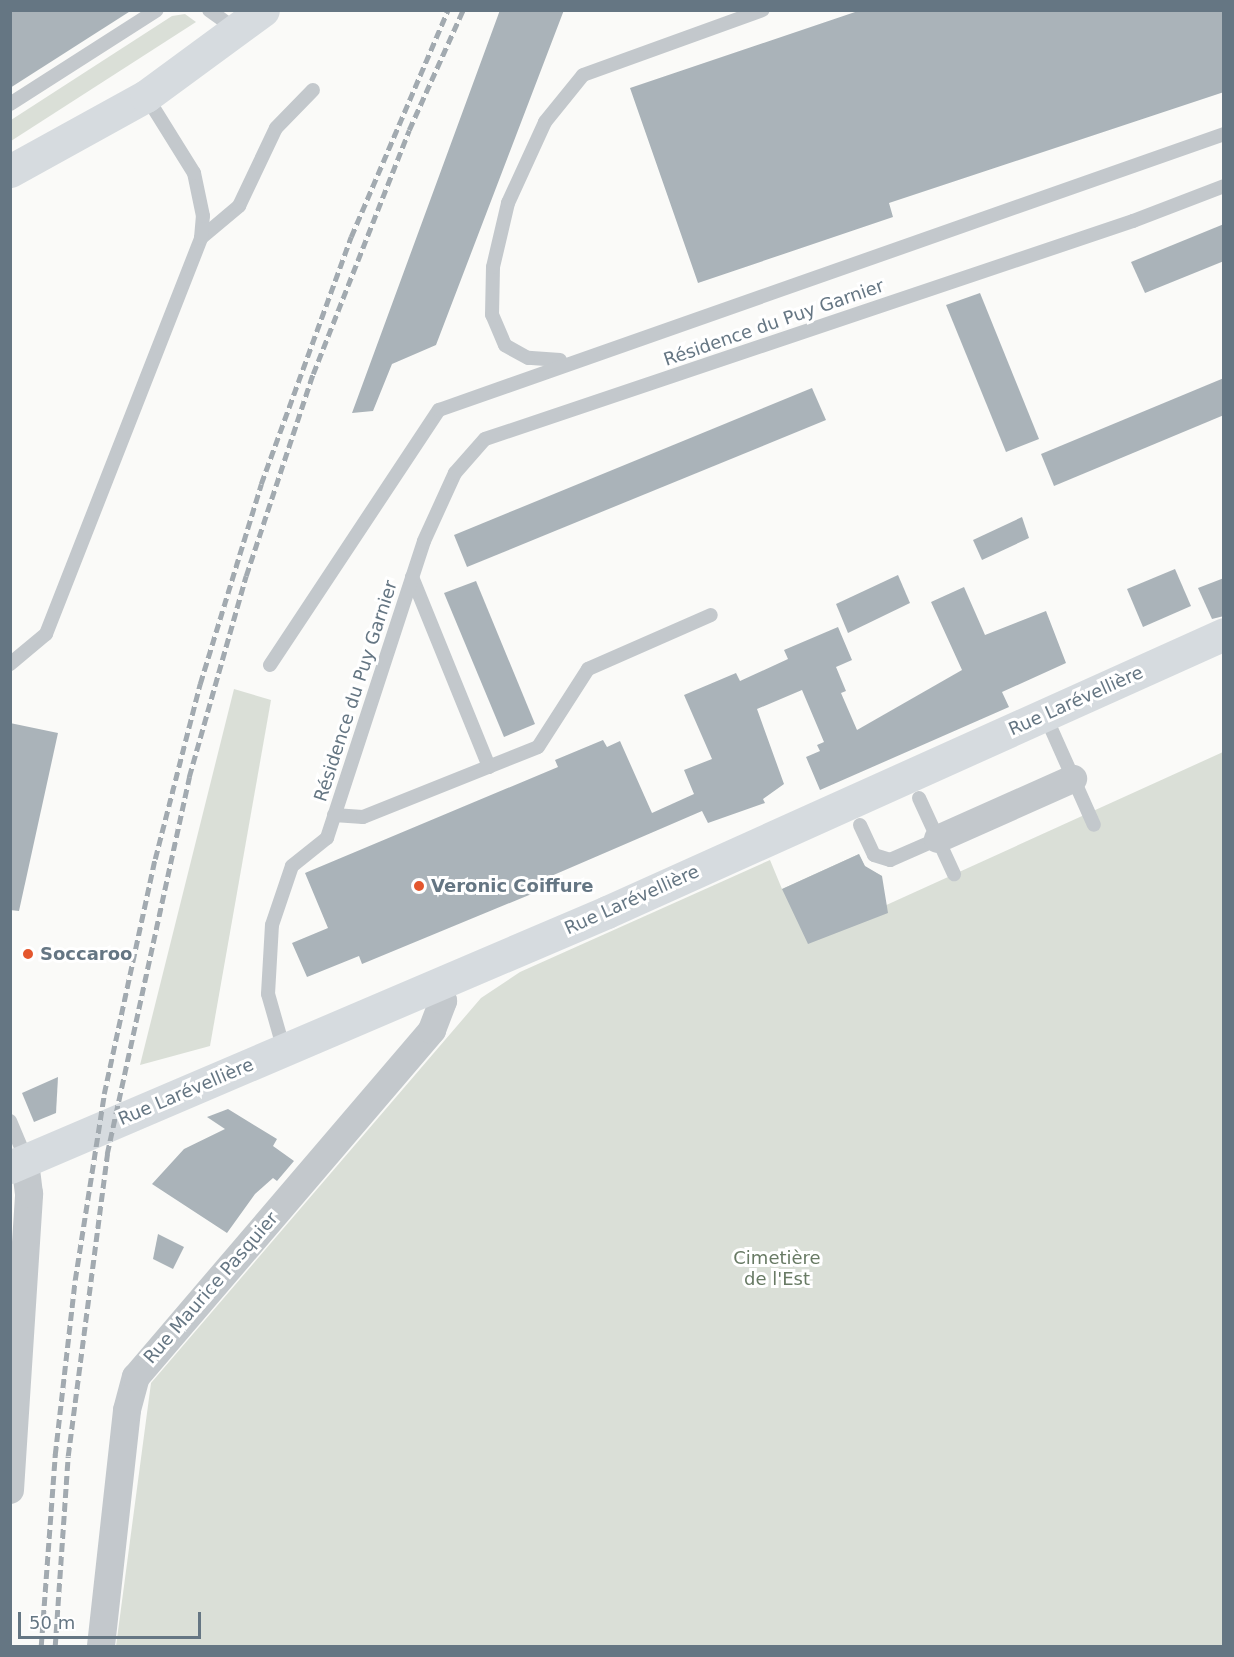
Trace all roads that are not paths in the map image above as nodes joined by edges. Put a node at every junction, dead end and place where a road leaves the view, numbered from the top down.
1 (157, 10) edge
2 (263, 10) edge
3 (763, 10) edge
4 (226, 14) edge
5 (313, 90) dead end
6 (146, 96) junction
7 (10, 104) edge
8 (1224, 135) edge
9 (57, 146) junction
10 (10, 171) edge
11 (1224, 186) edge
12 (201, 238) junction
13 (631, 339) junction
14 (412, 577) junction
15 (711, 615) dead end
16 (1224, 634) edge
17 (10, 664) edge
18 (270, 665) dead end
19 (1045, 715) junction
20 (489, 767) junction
21 (1073, 779) junction
22 (919, 798) dead end
23 (334, 815) junction
24 (860, 825) dead end
25 (1094, 825) dead end
26 (938, 839) junction
27 (954, 874) dead end
28 (439, 983) junction
29 (284, 1050) junction
30 (10, 1121) edge
31 (24, 1161) edge
32 (10, 1490) edge
33 (101, 1647) edge

1 - 7 lane
2 - 6 street
3 - 13 lane
4 - 9 street
5 - 12 lane
6 - 9 street
6 - 12 lane
8 - 13 lane
9 - 10 street
11 - 14 lane, Résidence du Puy Garnier
12 - 17 lane
13 - 18 lane
14 - 20 lane, Résidence du Puy Garnier
14 - 23 lane, Résidence du Puy Garnier
15 - 20 lane, Résidence du Puy Garnier
16 - 19 street, Rue Larévellière
19 - 21 lane
19 - 28 street, Rue Larévellière
20 - 23 lane, Résidence du Puy Garnier
21 - 25 lane
21 - 26 street
22 - 26 lane
23 - 29 lane, Résidence du Puy Garnier
24 - 26 lane
26 - 27 lane
28 - 29 street, Rue Larévellière
28 - 33 street, Rue Maurice Pasquier
29 - 31 street, Rue Larévellière
30 - 31 lane
31 - 32 street

